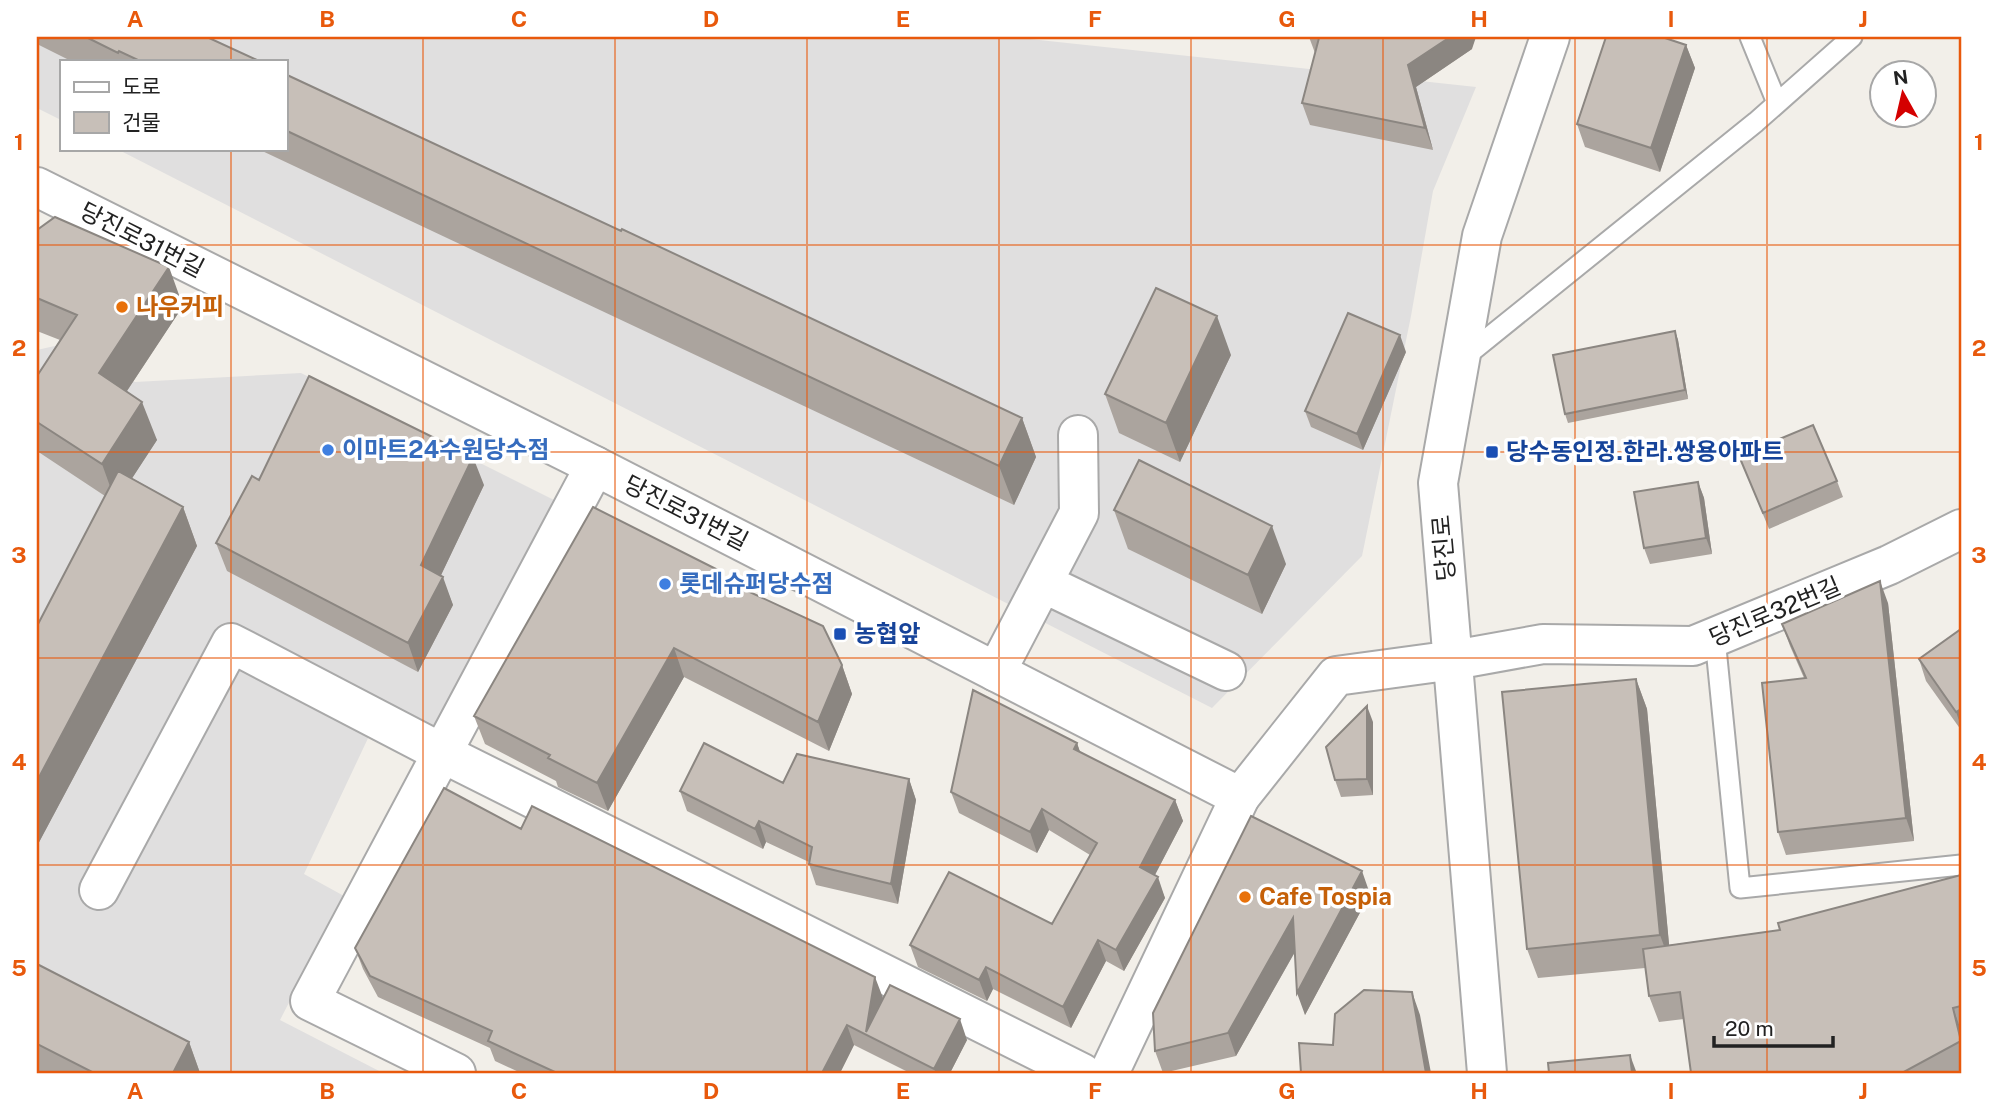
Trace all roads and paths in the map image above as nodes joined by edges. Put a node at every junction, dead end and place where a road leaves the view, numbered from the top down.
1 (1550, 37) edge
2 (1750, 37) edge
3 (1852, 37) edge
4 (1777, 103) junction
5 (38, 191) edge
6 (1461, 359) junction
7 (1078, 435) dead end
8 (595, 466) junction
9 (1961, 528) edge
10 (1043, 583) junction
11 (1715, 638) junction
12 (1454, 660) junction
13 (996, 671) junction
14 (1226, 671) dead end
15 (442, 753) junction
16 (1240, 797) junction
17 (1961, 865) edge
18 (99, 890) dead end
19 (456, 1073) edge
20 (1082, 1073) edge
21 (1109, 1073) edge
22 (1487, 1073) edge

1 - 6 street, 당진로
2 - 4 lane
3 - 4 lane
4 - 6 lane
5 - 8 street, 당진로31번길
6 - 12 street, 당진로
7 - 10 street
8 - 13 street, 당진로31번길
8 - 15 street
9 - 11 street, 당진로32번길
10 - 13 street
10 - 14 street
11 - 12 street, 당진로32번길
11 - 17 lane
12 - 16 street
12 - 22 street, 당진로
13 - 16 street, 당진로31번길
15 - 18 street
15 - 19 street
15 - 20 street
16 - 21 street

